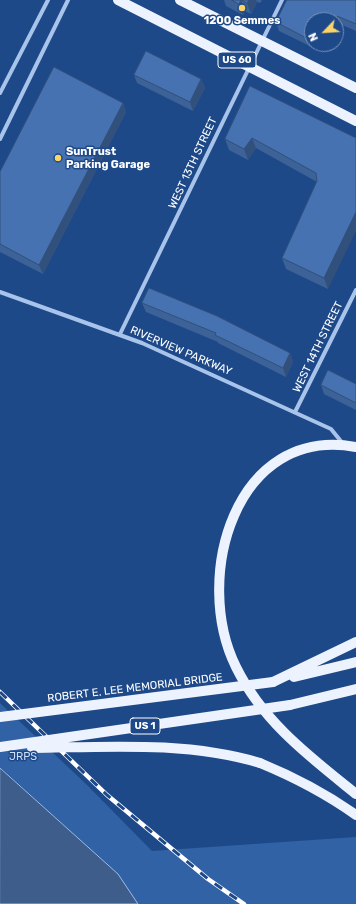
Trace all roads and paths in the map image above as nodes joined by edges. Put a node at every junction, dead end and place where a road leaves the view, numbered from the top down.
1 (48, 0) edge
2 (68, 0) edge
3 (118, 0) edge
4 (180, 0) edge
5 (282, 0) edge
6 (261, 40) junction
7 (249, 66) junction
8 (356, 88) edge
9 (0, 93) edge
10 (356, 122) edge
11 (0, 138) edge
12 (356, 290) edge
13 (0, 292) edge
14 (120, 334) junction
15 (295, 412) junction
16 (344, 444) junction
17 (356, 447) edge
18 (356, 642) edge
19 (356, 662) edge
20 (273, 682) junction
21 (356, 689) edge
22 (0, 717) edge
23 (0, 747) edge
24 (356, 794) edge
25 (356, 815) edge

1 - 9 street
2 - 11 street
3 - 7 main road, US 60
4 - 6 main road, US 60
5 - 6 street, WEST 13TH STREET
6 - 7 street, WEST 13TH STREET
6 - 8 main road, US 60
7 - 10 main road, US 60
7 - 14 street, WEST 13TH STREET
12 - 15 street, WEST 14TH STREET
13 - 14 street, RIVERVIEW PARKWAY
14 - 15 street, RIVERVIEW PARKWAY
15 - 16 street, RIVERVIEW PARKWAY
16 - 17 main road
16 - 24 main road
18 - 20 main road
19 - 20 main road
20 - 22 main road, ROBERT E. LEE MEMORIAL BRIDGE, bridge
21 - 23 main road, US 1, bridge
23 - 25 main road, bridge

